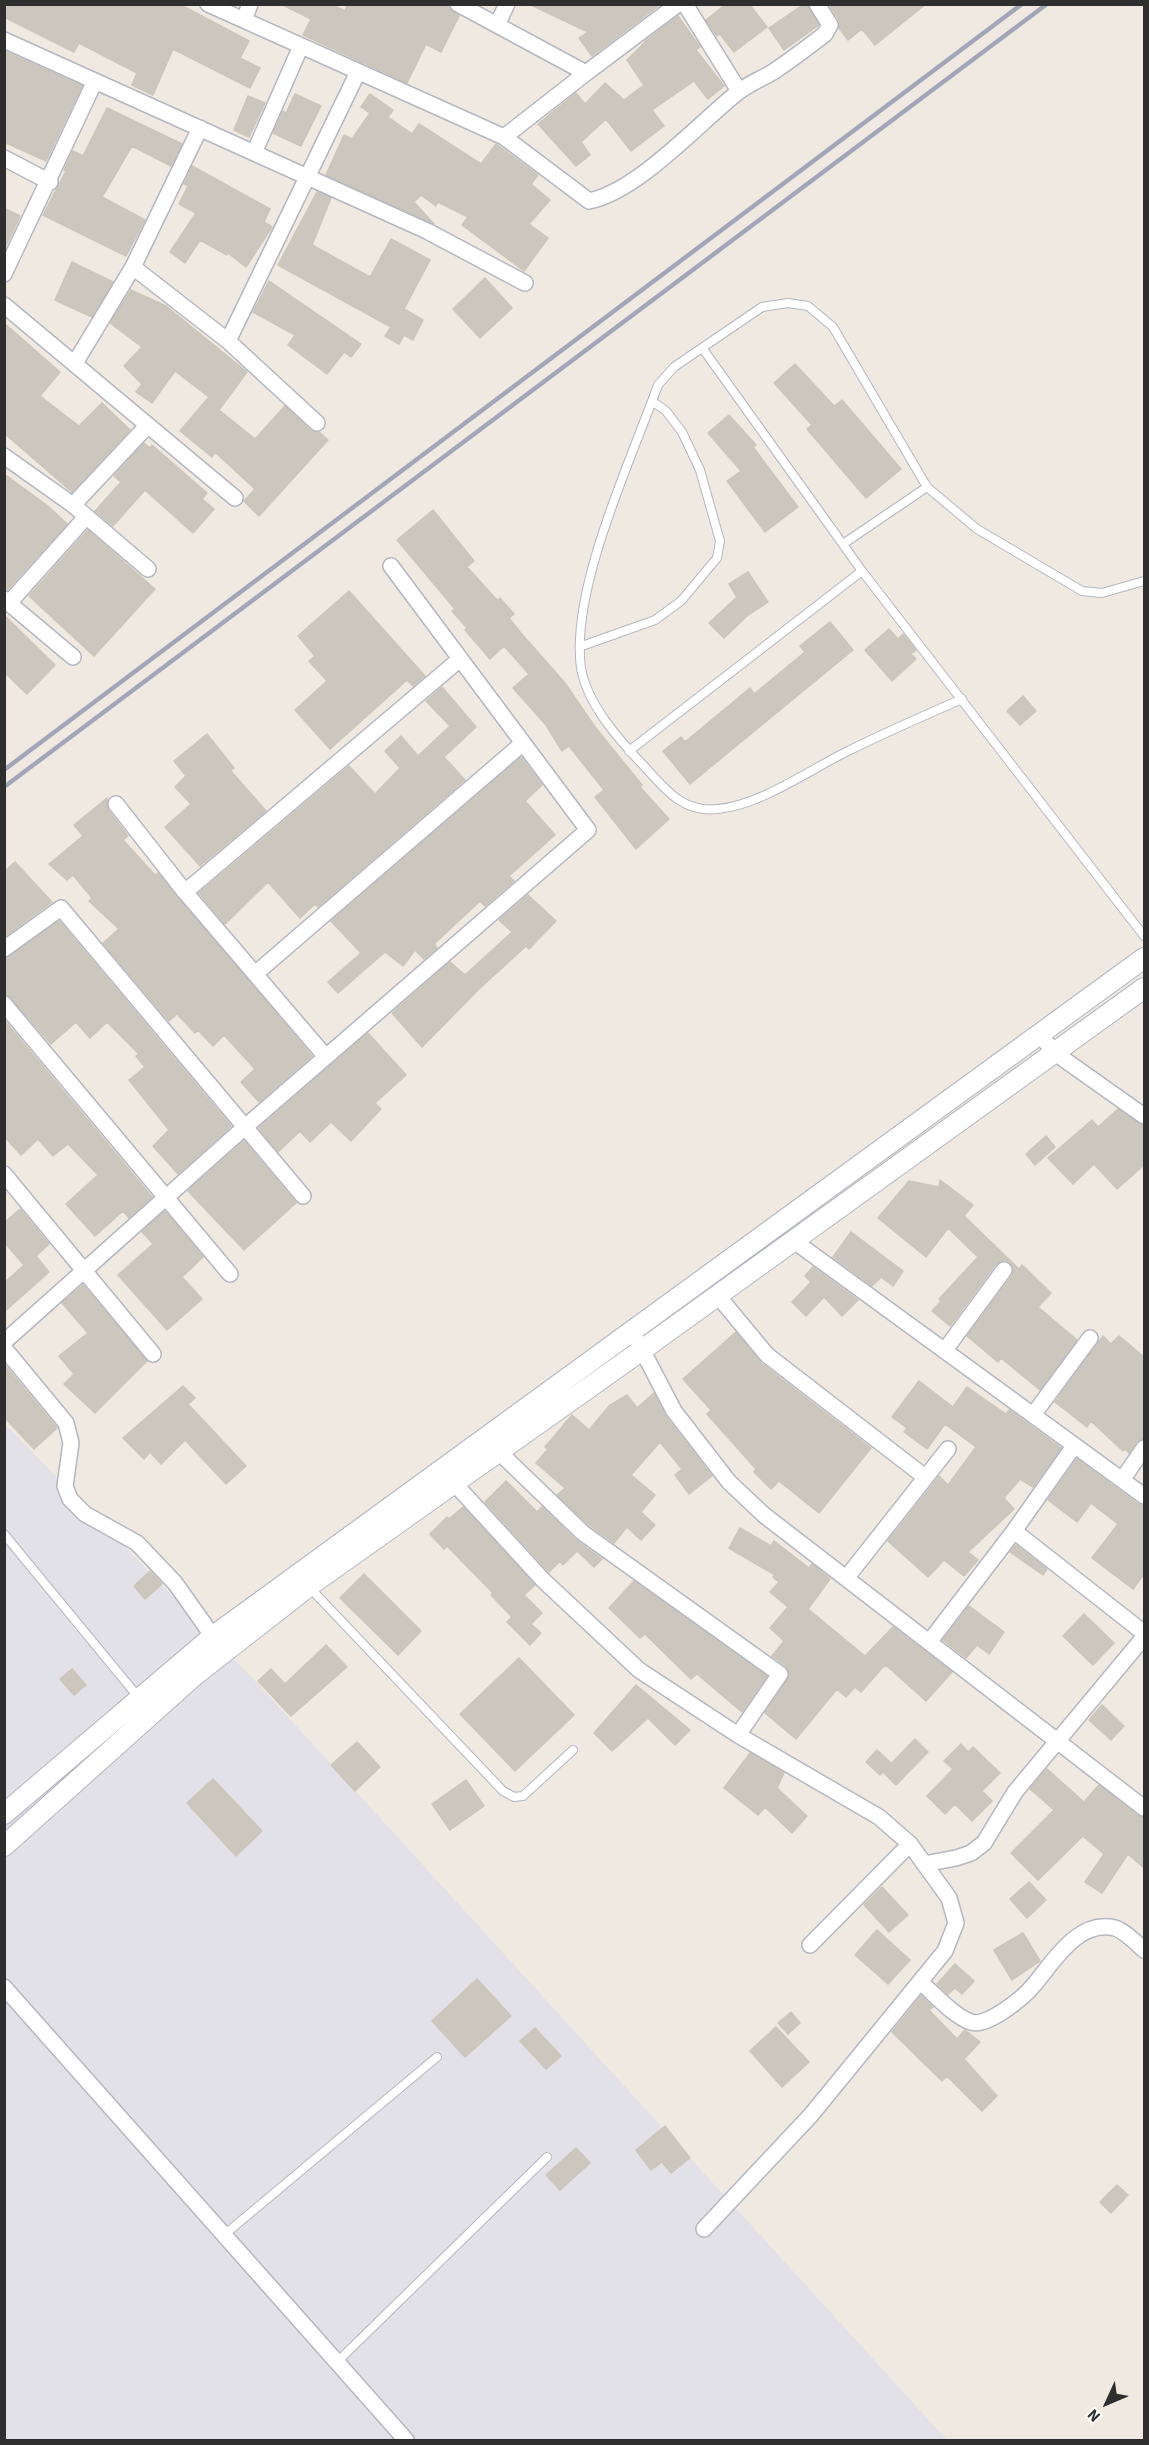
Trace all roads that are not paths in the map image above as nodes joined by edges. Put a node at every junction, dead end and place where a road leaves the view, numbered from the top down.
1 (208, 4) edge
2 (250, 4) edge
3 (458, 4) edge
4 (507, 4) edge
5 (678, 4) edge
6 (686, 4) edge
7 (818, 4) edge
8 (244, 20) junction
9 (497, 25) junction
10 (4, 40) edge
11 (301, 46) junction
12 (358, 72) junction
13 (586, 73) junction
14 (95, 81) junction
15 (739, 91) junction
16 (200, 128) junction
17 (504, 136) junction
18 (254, 153) junction
19 (4, 158) edge
20 (309, 178) junction
21 (50, 182) junction
22 (133, 267) junction
23 (4, 274) edge
24 (525, 283) dead end
25 (4, 305) edge
26 (228, 341) junction
27 (704, 349) junction
28 (75, 363) junction
29 (652, 401) junction
30 (317, 423) dead end
31 (148, 425) junction
32 (4, 456) edge
33 (927, 488) junction
34 (235, 498) dead end
35 (73, 505) junction
36 (86, 517) junction
37 (843, 544) junction
38 (391, 566) dead end
39 (148, 569) dead end
40 (862, 571) junction
41 (1144, 581) edge
42 (7, 601) edge
43 (582, 646) junction
44 (73, 657) dead end
45 (460, 659) junction
46 (962, 699) junction
47 (523, 743) junction
48 (629, 751) junction
49 (116, 804) dead end
50 (185, 892) junction
51 (1144, 936) edge
52 (4, 949) edge
53 (1144, 958) edge
54 (255, 974) junction
55 (1144, 988) edge
56 (4, 1004) edge
57 (1041, 1036) junction
58 (1055, 1053) junction
59 (326, 1057) junction
60 (1144, 1116) edge
61 (245, 1127) junction
62 (4, 1174) edge
63 (303, 1196) dead end
64 (165, 1198) junction
65 (794, 1241) junction
66 (85, 1270) junction
67 (1004, 1270) dead end
68 (230, 1274) dead end
69 (718, 1296) junction
70 (632, 1333) junction
71 (1090, 1338) dead end
72 (4, 1342) edge
73 (4, 1348) edge
74 (642, 1350) junction
75 (945, 1350) junction
76 (153, 1354) dead end
77 (1032, 1415) junction
78 (1074, 1446) junction
79 (1144, 1448) edge
80 (948, 1449) dead end
81 (498, 1451) junction
82 (925, 1477) junction
83 (1122, 1480) junction
84 (454, 1484) junction
85 (1144, 1496) edge
86 (1014, 1531) junction
87 (4, 1534) edge
88 (847, 1577) junction
89 (303, 1579) junction
90 (1144, 1635) edge
91 (930, 1641) junction
92 (218, 1644) junction
93 (146, 1706) junction
94 (738, 1735) junction
95 (1059, 1742) junction
96 (573, 1750) dead end
97 (1144, 1808) edge
98 (4, 1814) edge
99 (910, 1844) junction
100 (4, 1846) edge
101 (924, 1864) junction
102 (810, 1946) dead end
103 (1144, 1950) edge
104 (920, 1982) junction
105 (4, 1987) edge
106 (437, 2057) dead end
107 (547, 2157) dead end
108 (704, 2229) dead end
109 (224, 2235) junction
110 (337, 2362) junction
111 (406, 2440) edge

1 - 8 street
2 - 8 street
3 - 9 street
4 - 9 street
5 - 13 street
6 - 15 street
7 - 15 street
8 - 11 street
9 - 13 street
10 - 14 street
11 - 12 street
11 - 18 street
12 - 17 street
12 - 20 street
13 - 17 street
14 - 16 street
14 - 21 street
15 - 17 street
16 - 18 street
16 - 22 street
18 - 20 street
19 - 21 street
20 - 24 street
20 - 26 street
21 - 23 street
22 - 26 street
22 - 28 street
25 - 28 street
26 - 30 street
27 - 29 lane
27 - 33 lane
27 - 37 lane
28 - 31 street
29 - 43 lane
29 - 43 lane
31 - 34 street
31 - 35 street
32 - 35 street
33 - 37 lane
33 - 41 lane
35 - 36 street
36 - 39 street
36 - 42 street
37 - 40 lane
38 - 45 street
40 - 46 lane
40 - 48 lane
42 - 44 street
43 - 48 lane
45 - 47 street
45 - 50 street
46 - 48 lane
46 - 51 lane
47 - 54 street
47 - 59 street
49 - 50 street
50 - 54 street
52 - 61 street
53 - 57 street
54 - 59 street
55 - 58 street
56 - 64 street
57 - 58 street
57 - 70 street
58 - 60 street
58 - 65 street
59 - 61 street
61 - 63 street
61 - 64 street
62 - 66 street
64 - 66 street
64 - 68 street
65 - 69 street
65 - 75 street
66 - 72 street
66 - 76 street
67 - 75 street
69 - 74 street
69 - 82 street
70 - 74 street
70 - 89 street
71 - 77 street
73 - 92 street
74 - 81 street
74 - 88 street
75 - 77 street
77 - 78 street
78 - 83 street
78 - 86 street
79 - 83 street
80 - 82 street
81 - 84 street
81 - 94 street
82 - 88 street
83 - 85 street
84 - 89 street
84 - 94 street
86 - 90 street
86 - 91 street
87 - 93 lane
88 - 91 street
89 - 92 street
89 - 96 lane
90 - 95 street
91 - 95 street
92 - 93 street
93 - 98 street
93 - 100 street
94 - 99 street
95 - 97 street
95 - 101 street
99 - 101 street
99 - 102 street
101 - 104 street
103 - 104 street
104 - 108 street
105 - 109 street
106 - 109 lane
107 - 110 lane
109 - 110 street
110 - 111 street

